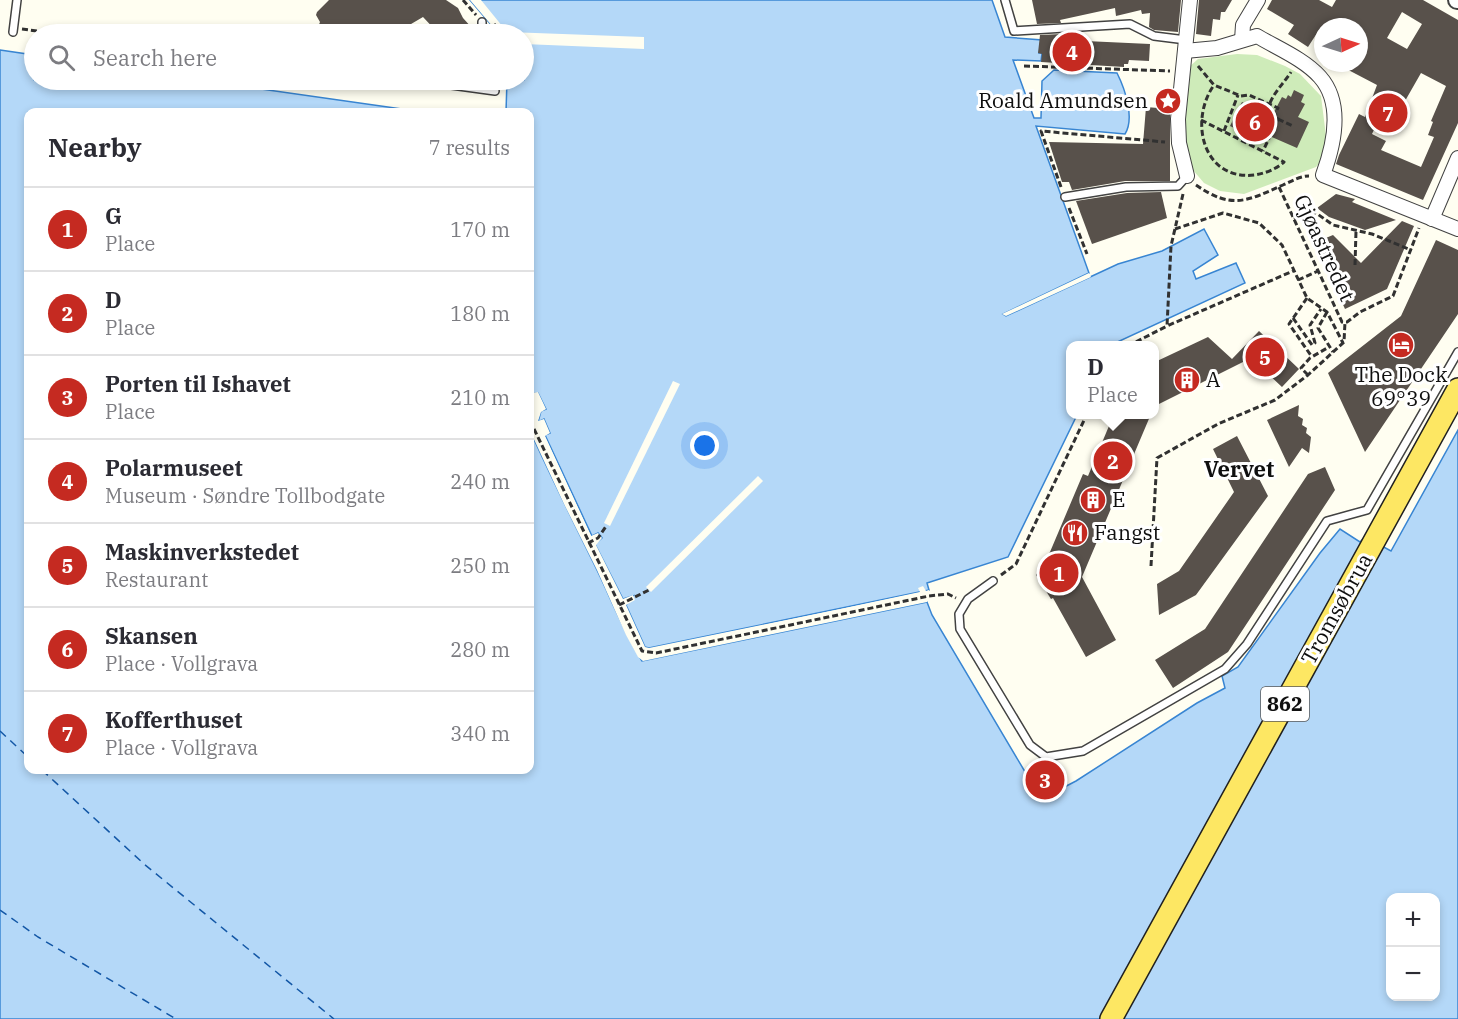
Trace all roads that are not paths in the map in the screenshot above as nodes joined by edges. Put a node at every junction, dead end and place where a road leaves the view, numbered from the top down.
1 (18, 0) edge
2 (1005, 0) edge
3 (1190, 0) edge
4 (1258, 0) edge
5 (13, 30) road end
6 (1242, 40) junction
7 (1185, 45) junction
8 (488, 90) edge
9 (495, 91) dead end
10 (1458, 158) edge
11 (1187, 176) joint
12 (1065, 196) road end
13 (1428, 218) junction
14 (1458, 229) edge
15 (1458, 352) edge
16 (1458, 389) edge
17 (993, 581) road end
18 (1112, 1019) edge

1 - 5 lane
2 - 7 lane
3 - 7 street
4 - 6 street
6 - 7 street
6 - 13 street
7 - 11 street
8 - 9 lane
10 - 13 street
11 - 12 lane
13 - 14 street
15 - 17 lane
16 - 18 main road, Tromsøbrua / 862

